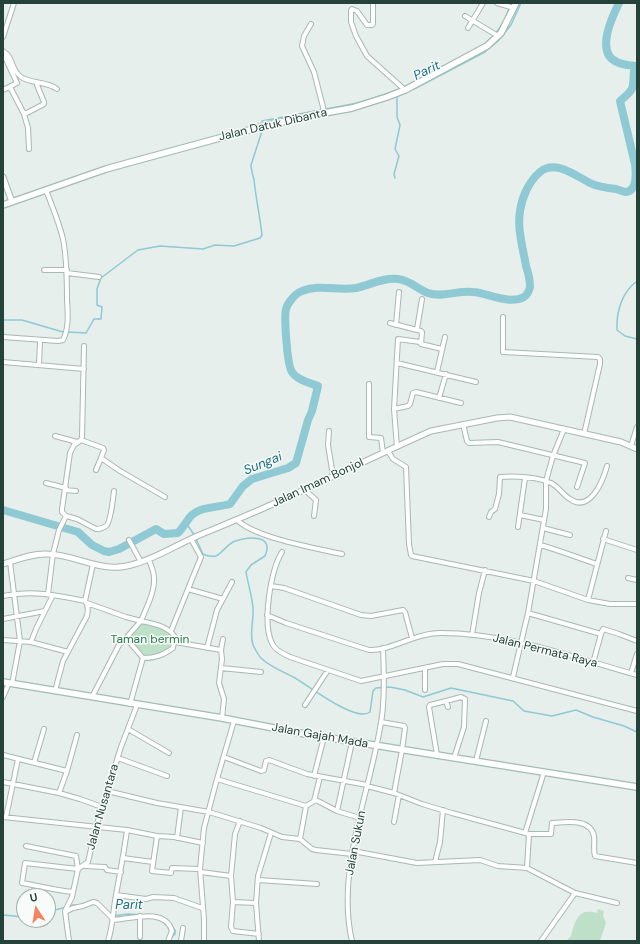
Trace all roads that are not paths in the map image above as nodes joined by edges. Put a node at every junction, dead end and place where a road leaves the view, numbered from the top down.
1 (14, 3) edge
2 (373, 3) edge
3 (484, 3) edge
4 (497, 3) edge
5 (515, 6) edge
6 (465, 16) dead end
7 (473, 20) junction
8 (311, 24) dead end
9 (468, 28) dead end
10 (498, 36) junction
11 (3, 37) edge
12 (3, 52) edge
13 (37, 85) dead end
14 (10, 87) junction
15 (57, 89) dead end
16 (3, 90) edge
17 (404, 90) junction
18 (324, 113) junction
19 (24, 114) junction
20 (29, 150) dead end
21 (3, 177) edge
22 (46, 190) junction
23 (12, 202) junction
24 (3, 205) edge
25 (44, 270) dead end
26 (67, 271) junction
27 (99, 277) dead end
28 (399, 292) dead end
29 (422, 299) dead end
30 (503, 318) dead end
31 (390, 324) dead end
32 (396, 325) junction
33 (417, 329) junction
34 (3, 337) edge
35 (445, 337) dead end
36 (40, 340) junction
37 (420, 342) junction
38 (84, 346) dead end
39 (442, 349) junction
40 (3, 362) edge
41 (397, 363) junction
42 (39, 365) junction
43 (84, 369) junction
44 (437, 372) junction
45 (446, 374) junction
46 (476, 382) dead end
47 (369, 384) dead end
48 (439, 398) junction
49 (460, 403) dead end
50 (394, 409) junction
51 (464, 424) junction
52 (637, 427) edge
53 (564, 429) junction
54 (329, 431) dead end
55 (584, 434) junction
56 (56, 436) dead end
57 (79, 441) junction
58 (397, 446) junction
59 (631, 446) junction
60 (637, 449) edge
61 (385, 452) junction
62 (553, 456) junction
63 (101, 458) junction
64 (607, 466) dead end
65 (96, 470) dead end
66 (333, 476) junction
67 (525, 478) junction
68 (546, 481) junction
69 (46, 484) dead end
70 (577, 487) dead end
71 (65, 489) junction
72 (304, 490) junction
73 (76, 491) dead end
74 (114, 491) dead end
75 (165, 497) dead end
76 (520, 515) junction
77 (66, 516) junction
78 (314, 516) dead end
79 (489, 517) dead end
80 (237, 520) junction
81 (544, 520) junction
82 (518, 526) dead end
83 (543, 528) junction
84 (606, 531) dead end
85 (570, 535) dead end
86 (194, 537) junction
87 (129, 540) dead end
88 (604, 540) junction
89 (540, 545) junction
90 (637, 550) edge
91 (282, 552) dead end
92 (53, 554) junction
93 (342, 554) dead end
94 (149, 560) junction
95 (10, 562) junction
96 (141, 562) junction
97 (3, 564) edge
98 (93, 564) junction
99 (597, 564) junction
100 (485, 570) junction
101 (628, 578) dead end
102 (637, 580) edge
103 (534, 581) junction
104 (232, 582) dead end
105 (271, 586) junction
106 (188, 589) junction
107 (13, 594) junction
108 (48, 594) junction
109 (53, 595) junction
110 (3, 596) edge
111 (223, 599) junction
112 (588, 600) junction
113 (86, 602) junction
114 (637, 604) edge
115 (45, 611) junction
116 (528, 613) junction
117 (267, 616) junction
118 (16, 617) junction
119 (3, 619) edge
120 (141, 620) junction
121 (171, 631) junction
122 (600, 634) junction
123 (472, 635) junction
124 (126, 638) junction
125 (412, 638) junction
126 (223, 639) dead end
127 (3, 640) edge
128 (20, 641) junction
129 (637, 641) edge
130 (30, 642) junction
131 (175, 642) junction
132 (521, 643) junction
133 (207, 648) junction
134 (383, 648) junction
135 (221, 650) junction
136 (68, 652) junction
137 (637, 654) edge
138 (143, 658) junction
139 (593, 663) junction
140 (221, 668) junction
141 (426, 668) junction
142 (328, 670) junction
143 (261, 672) dead end
144 (631, 674) junction
145 (637, 675) edge
146 (384, 676) junction
147 (513, 677) junction
148 (8, 683) edge
149 (424, 690) dead end
150 (55, 692) junction
151 (3, 697) edge
152 (92, 697) junction
153 (446, 701) junction
154 (130, 704) junction
155 (137, 705) junction
156 (306, 705) dead end
157 (448, 707) dead end
158 (637, 711) edge
159 (222, 718) junction
160 (486, 720) dead end
161 (234, 721) junction
162 (381, 722) junction
163 (44, 729) dead end
164 (128, 729) junction
165 (77, 735) dead end
166 (324, 737) junction
167 (352, 742) junction
168 (376, 746) junction
169 (402, 750) junction
170 (169, 752) dead end
171 (3, 755) edge
172 (437, 755) junction
173 (224, 757) junction
174 (118, 758) junction
175 (454, 758) junction
176 (18, 759) junction
177 (476, 761) junction
178 (34, 763) junction
179 (67, 771) junction
180 (544, 772) junction
181 (167, 776) dead end
182 (317, 776) junction
183 (217, 779) junction
184 (343, 781) junction
185 (3, 782) edge
186 (12, 784) junction
187 (367, 785) junction
188 (637, 787) edge
189 (107, 792) junction
190 (59, 793) junction
191 (394, 793) junction
192 (399, 795) junction
193 (314, 801) junction
194 (306, 806) junction
195 (102, 807) junction
196 (181, 807) junction
197 (443, 810) junction
198 (336, 811) junction
199 (209, 812) junction
200 (4, 817) edge
201 (360, 818) junction
202 (240, 821) junction
203 (394, 822) dead end
204 (96, 827) junction
205 (127, 830) junction
206 (271, 833) junction
207 (527, 833) junction
208 (157, 836) junction
209 (177, 838) junction
210 (300, 839) junction
211 (203, 843) junction
212 (26, 846) dead end
213 (352, 853) junction
214 (123, 858) junction
215 (153, 862) junction
216 (435, 862) junction
217 (637, 863) edge
218 (85, 866) junction
219 (527, 868) junction
220 (78, 869) junction
221 (200, 871) junction
222 (121, 872) junction
223 (230, 876) junction
224 (258, 880) junction
225 (317, 884) dead end
226 (73, 892) junction
227 (575, 893) junction
228 (116, 895) junction
229 (233, 902) junction
230 (256, 903) junction
231 (617, 903) dead end
232 (202, 908) junction
233 (65, 911) junction
234 (140, 916) junction
235 (113, 918) junction
236 (183, 928) dead end
237 (259, 934) junction
238 (140, 937) dead end
239 (69, 941) edge
240 (108, 941) edge
241 (168, 941) edge
242 (181, 941) edge
243 (204, 941) edge
244 (259, 941) edge
245 (352, 941) edge
246 (541, 941) edge

1 - 11 street
2 - 17 street
3 - 7 street
4 - 5 street
5 - 10 main road, Jalan Datuk Dibanta
6 - 7 street
7 - 9 street
7 - 10 street
8 - 18 street
10 - 17 main road, Jalan Datuk Dibanta
12 - 14 street
12 - 15 street
13 - 19 street
14 - 16 street
14 - 19 street
17 - 18 main road, Jalan Datuk Dibanta
18 - 22 main road, Jalan Datuk Dibanta
19 - 20 street
21 - 23 street
22 - 23 main road, Jalan Datuk Dibanta
22 - 26 street
23 - 24 main road, Jalan Datuk Dibanta
25 - 26 street
26 - 27 street
26 - 36 street
28 - 32 street
29 - 33 street
30 - 55 street
31 - 32 street
32 - 33 street
33 - 37 street
34 - 36 street
35 - 39 street
36 - 42 street
37 - 39 street
37 - 41 street
38 - 43 street
39 - 44 street
40 - 42 street
41 - 44 street
41 - 50 street
42 - 43 street
43 - 57 street
44 - 45 street
45 - 46 street
45 - 48 street
47 - 61 street
48 - 49 street
48 - 50 street
50 - 58 street
51 - 53 street, Jalan Imam Bonjol
51 - 58 street, Jalan Imam Bonjol
51 - 62 street
52 - 59 street
53 - 55 street, Jalan Imam Bonjol
53 - 62 street
54 - 66 street
55 - 59 street, Jalan Imam Bonjol
56 - 57 street
57 - 63 street
57 - 71 street
58 - 61 street, Jalan Imam Bonjol
59 - 60 street, Jalan Imam Bonjol
61 - 66 street, Jalan Imam Bonjol
61 - 100 street
62 - 68 street
62 - 70 street
63 - 65 street
63 - 75 street
64 - 68 street
66 - 72 street, Jalan Imam Bonjol
67 - 68 street
67 - 76 street
67 - 79 street
68 - 81 street
69 - 71 street
71 - 73 street
71 - 77 street
72 - 78 street
72 - 80 street, Jalan Imam Bonjol
74 - 77 street
76 - 81 street
76 - 82 street
77 - 92 street
80 - 86 street, Jalan Imam Bonjol
80 - 93 street
81 - 83 street
83 - 85 street
83 - 89 street
84 - 88 street
86 - 94 street, Jalan Imam Bonjol
86 - 106 street
87 - 96 street
88 - 90 street
88 - 99 street
89 - 99 street
89 - 103 street
91 - 105 street
92 - 95 street, Jalan Imam Bonjol
92 - 98 street, Jalan Imam Bonjol
92 - 108 street
94 - 96 street, Jalan Imam Bonjol
94 - 120 street
95 - 97 street, Jalan Imam Bonjol
95 - 107 street
96 - 98 street, Jalan Imam Bonjol
98 - 113 street
99 - 112 street
100 - 103 street
100 - 123 street
101 - 102 street
103 - 112 street
103 - 116 street
104 - 111 street
105 - 117 street
105 - 125 street
106 - 111 street
106 - 121 street
107 - 108 street
107 - 110 street
107 - 118 street
108 - 109 street
109 - 113 street
109 - 115 street
111 - 133 street
112 - 114 street
113 - 120 street
113 - 136 street
115 - 118 street
115 - 130 street
116 - 122 street
116 - 132 street
117 - 134 street, Jalan Permata Raya
117 - 142 street
118 - 119 street
118 - 128 street
120 - 121 street
120 - 124 street
121 - 131 street
122 - 129 street
122 - 139 street
123 - 125 street, Jalan Permata Raya
123 - 132 street, Jalan Permata Raya
124 - 138 street
124 - 152 street
125 - 134 street, Jalan Permata Raya
126 - 135 street
127 - 128 street
128 - 130 street
128 - 148 street
130 - 136 street
131 - 133 street
131 - 138 street
132 - 139 street, Jalan Permata Raya
132 - 147 street
133 - 135 street
134 - 146 street, Jalan Sukun
135 - 140 street
136 - 150 street
137 - 144 street
138 - 154 street
139 - 144 street, Jalan Permata Raya
140 - 143 street
140 - 159 street
141 - 146 street
141 - 147 street
141 - 149 street
142 - 146 street
142 - 156 street
144 - 145 street, Jalan Permata Raya
146 - 162 street, Jalan Sukun
147 - 158 street
148 - 150 main road, Jalan Gajah Mada
148 - 151 street
150 - 152 main road, Jalan Gajah Mada
152 - 154 main road, Jalan Gajah Mada
153 - 157 street
153 - 172 street
153 - 175 street
154 - 155 main road, Jalan Gajah Mada
155 - 159 main road, Jalan Gajah Mada
155 - 164 street, Jalan Nusantara
159 - 161 main road, Jalan Gajah Mada
160 - 177 street
161 - 166 main road, Jalan Gajah Mada
161 - 173 street
162 - 168 street, Jalan Sukun
162 - 169 street
163 - 178 street
164 - 170 street
164 - 174 street, Jalan Nusantara
165 - 179 street
166 - 167 main road, Jalan Gajah Mada
166 - 182 street
167 - 168 main road, Jalan Gajah Mada
167 - 184 street
168 - 169 main road, Jalan Gajah Mada
168 - 187 street, Jalan Sukun
169 - 172 main road, Jalan Gajah Mada
169 - 191 street
171 - 176 street
172 - 175 main road, Jalan Gajah Mada
173 - 182 street
173 - 183 street
174 - 181 street
174 - 189 street, Jalan Nusantara
175 - 177 main road, Jalan Gajah Mada
176 - 178 street
176 - 186 street
177 - 180 main road, Jalan Gajah Mada
178 - 179 street
179 - 190 street
180 - 188 main road, Jalan Gajah Mada
180 - 207 street
182 - 184 street
182 - 193 street
183 - 194 street
183 - 199 street
184 - 187 street
184 - 198 street
185 - 186 street
186 - 190 street
186 - 200 street
187 - 191 street
187 - 201 street, Jalan Sukun
189 - 195 street, Jalan Nusantara
189 - 196 street
190 - 195 street
191 - 192 street
192 - 197 street
192 - 203 street
193 - 194 street
193 - 198 street
194 - 210 street
195 - 204 street, Jalan Nusantara
196 - 199 street
196 - 209 street
197 - 207 street
197 - 216 street
198 - 201 street
199 - 202 street
199 - 211 street
200 - 204 street
201 - 213 street, Jalan Sukun
202 - 206 street
202 - 223 street
204 - 205 street
204 - 218 street, Jalan Nusantara
205 - 208 street
205 - 214 street
206 - 210 street
206 - 224 street
207 - 217 street
207 - 219 street
208 - 209 street
208 - 215 street
209 - 211 street
210 - 213 street
211 - 221 street
212 - 220 street
213 - 216 street
213 - 245 street, Jalan Sukun
214 - 215 street
214 - 222 street
215 - 221 street
216 - 219 street
218 - 220 street, Jalan Nusantara
218 - 222 street
219 - 227 street
220 - 226 street
220 - 226 street
221 - 223 street
221 - 232 street
222 - 228 street
223 - 229 street
224 - 225 street
224 - 230 street
226 - 233 street
227 - 231 street
227 - 246 street
228 - 232 street
228 - 235 street
229 - 230 street
229 - 237 street
230 - 237 street
232 - 243 street
233 - 235 street
233 - 239 street
234 - 235 street
234 - 238 street
234 - 241 street
235 - 240 street
236 - 242 street
237 - 244 street

